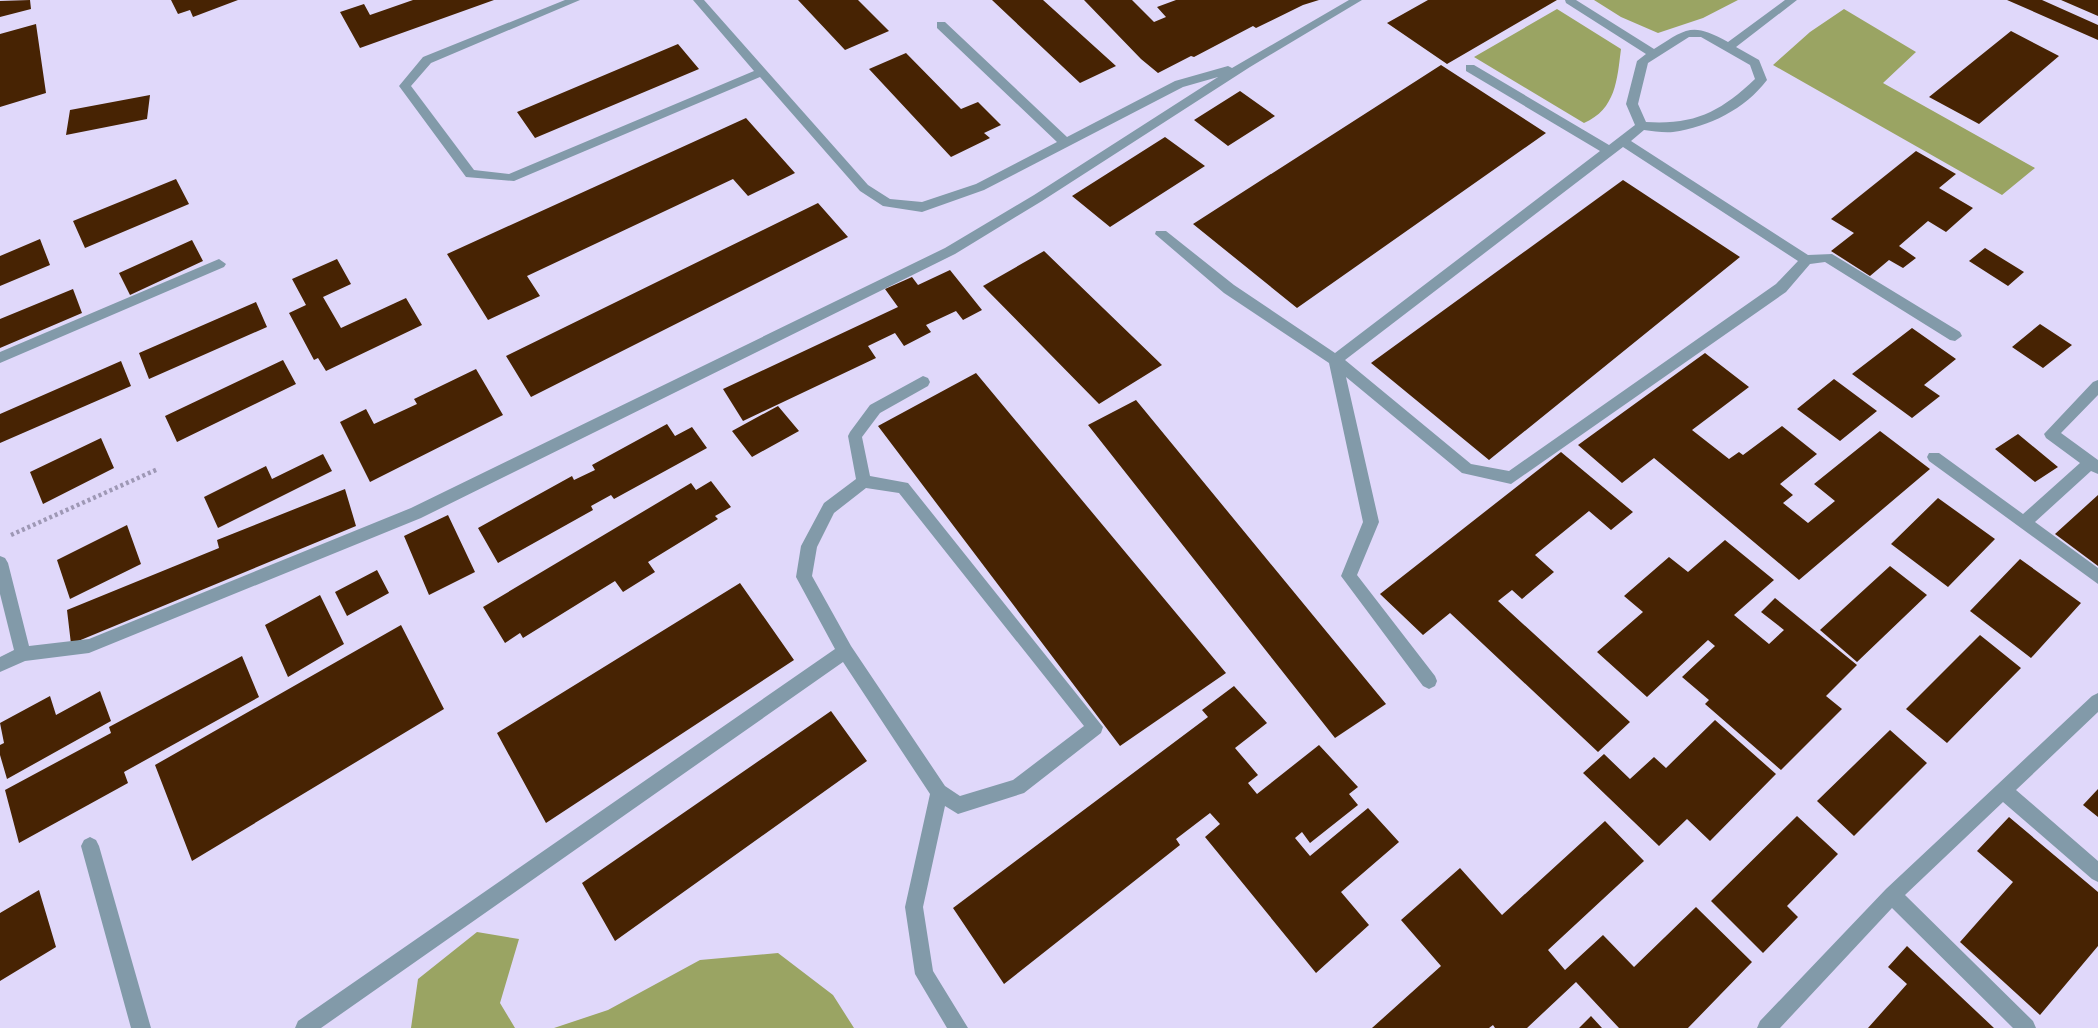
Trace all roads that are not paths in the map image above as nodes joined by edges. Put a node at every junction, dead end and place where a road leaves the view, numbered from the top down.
1 (575, 0) edge
2 (698, 0) edge
3 (1357, 0) edge
4 (1792, 0) edge
5 (1570, 1) edge
6 (941, 25) dead end
7 (1729, 47) junction
8 (1654, 54) junction
9 (1245, 64) junction
10 (1470, 68) dead end
11 (762, 72) junction
12 (1641, 126) junction
13 (1622, 141) junction
14 (1066, 143) junction
15 (1609, 151) junction
16 (1161, 234) dead end
17 (1806, 260) junction
18 (219, 264) dead end
19 (1955, 336) dead end
20 (0, 358) edge
21 (1335, 360) junction
22 (923, 382) dead end
23 (2098, 386) edge
24 (1934, 457) dead end
25 (2094, 465) edge
26 (864, 482) junction
27 (2023, 523) junction
28 (0, 563) edge
29 (2098, 578) edge
30 (845, 651) junction
31 (23, 654) junction
32 (0, 665) edge
33 (1429, 681) dead end
34 (2098, 701) edge
35 (2004, 791) junction
36 (939, 792) junction
37 (90, 846) dead end
38 (2098, 873) edge
39 (1892, 895) junction
40 (141, 1028) edge
41 (305, 1028) edge
42 (958, 1028) edge
43 (1767, 1028) edge
44 (2026, 1028) edge

1 - 11 street
2 - 11 street
3 - 9 street
4 - 7 street
5 - 8 street
6 - 14 street
7 - 8 street
7 - 12 street
8 - 12 street
9 - 14 street
9 - 31 street
10 - 15 street
11 - 14 street
12 - 13 street
13 - 15 street
13 - 17 street
15 - 21 street
16 - 21 street
17 - 19 street
17 - 21 street
18 - 20 street
21 - 33 street
22 - 26 street
23 - 25 street
24 - 27 street
25 - 27 street
26 - 30 street
26 - 36 street
27 - 29 street
28 - 31 street
30 - 36 street
30 - 41 street
31 - 32 street
34 - 35 street
35 - 38 street
35 - 39 street
36 - 42 street
37 - 40 street
39 - 43 street
39 - 44 street

